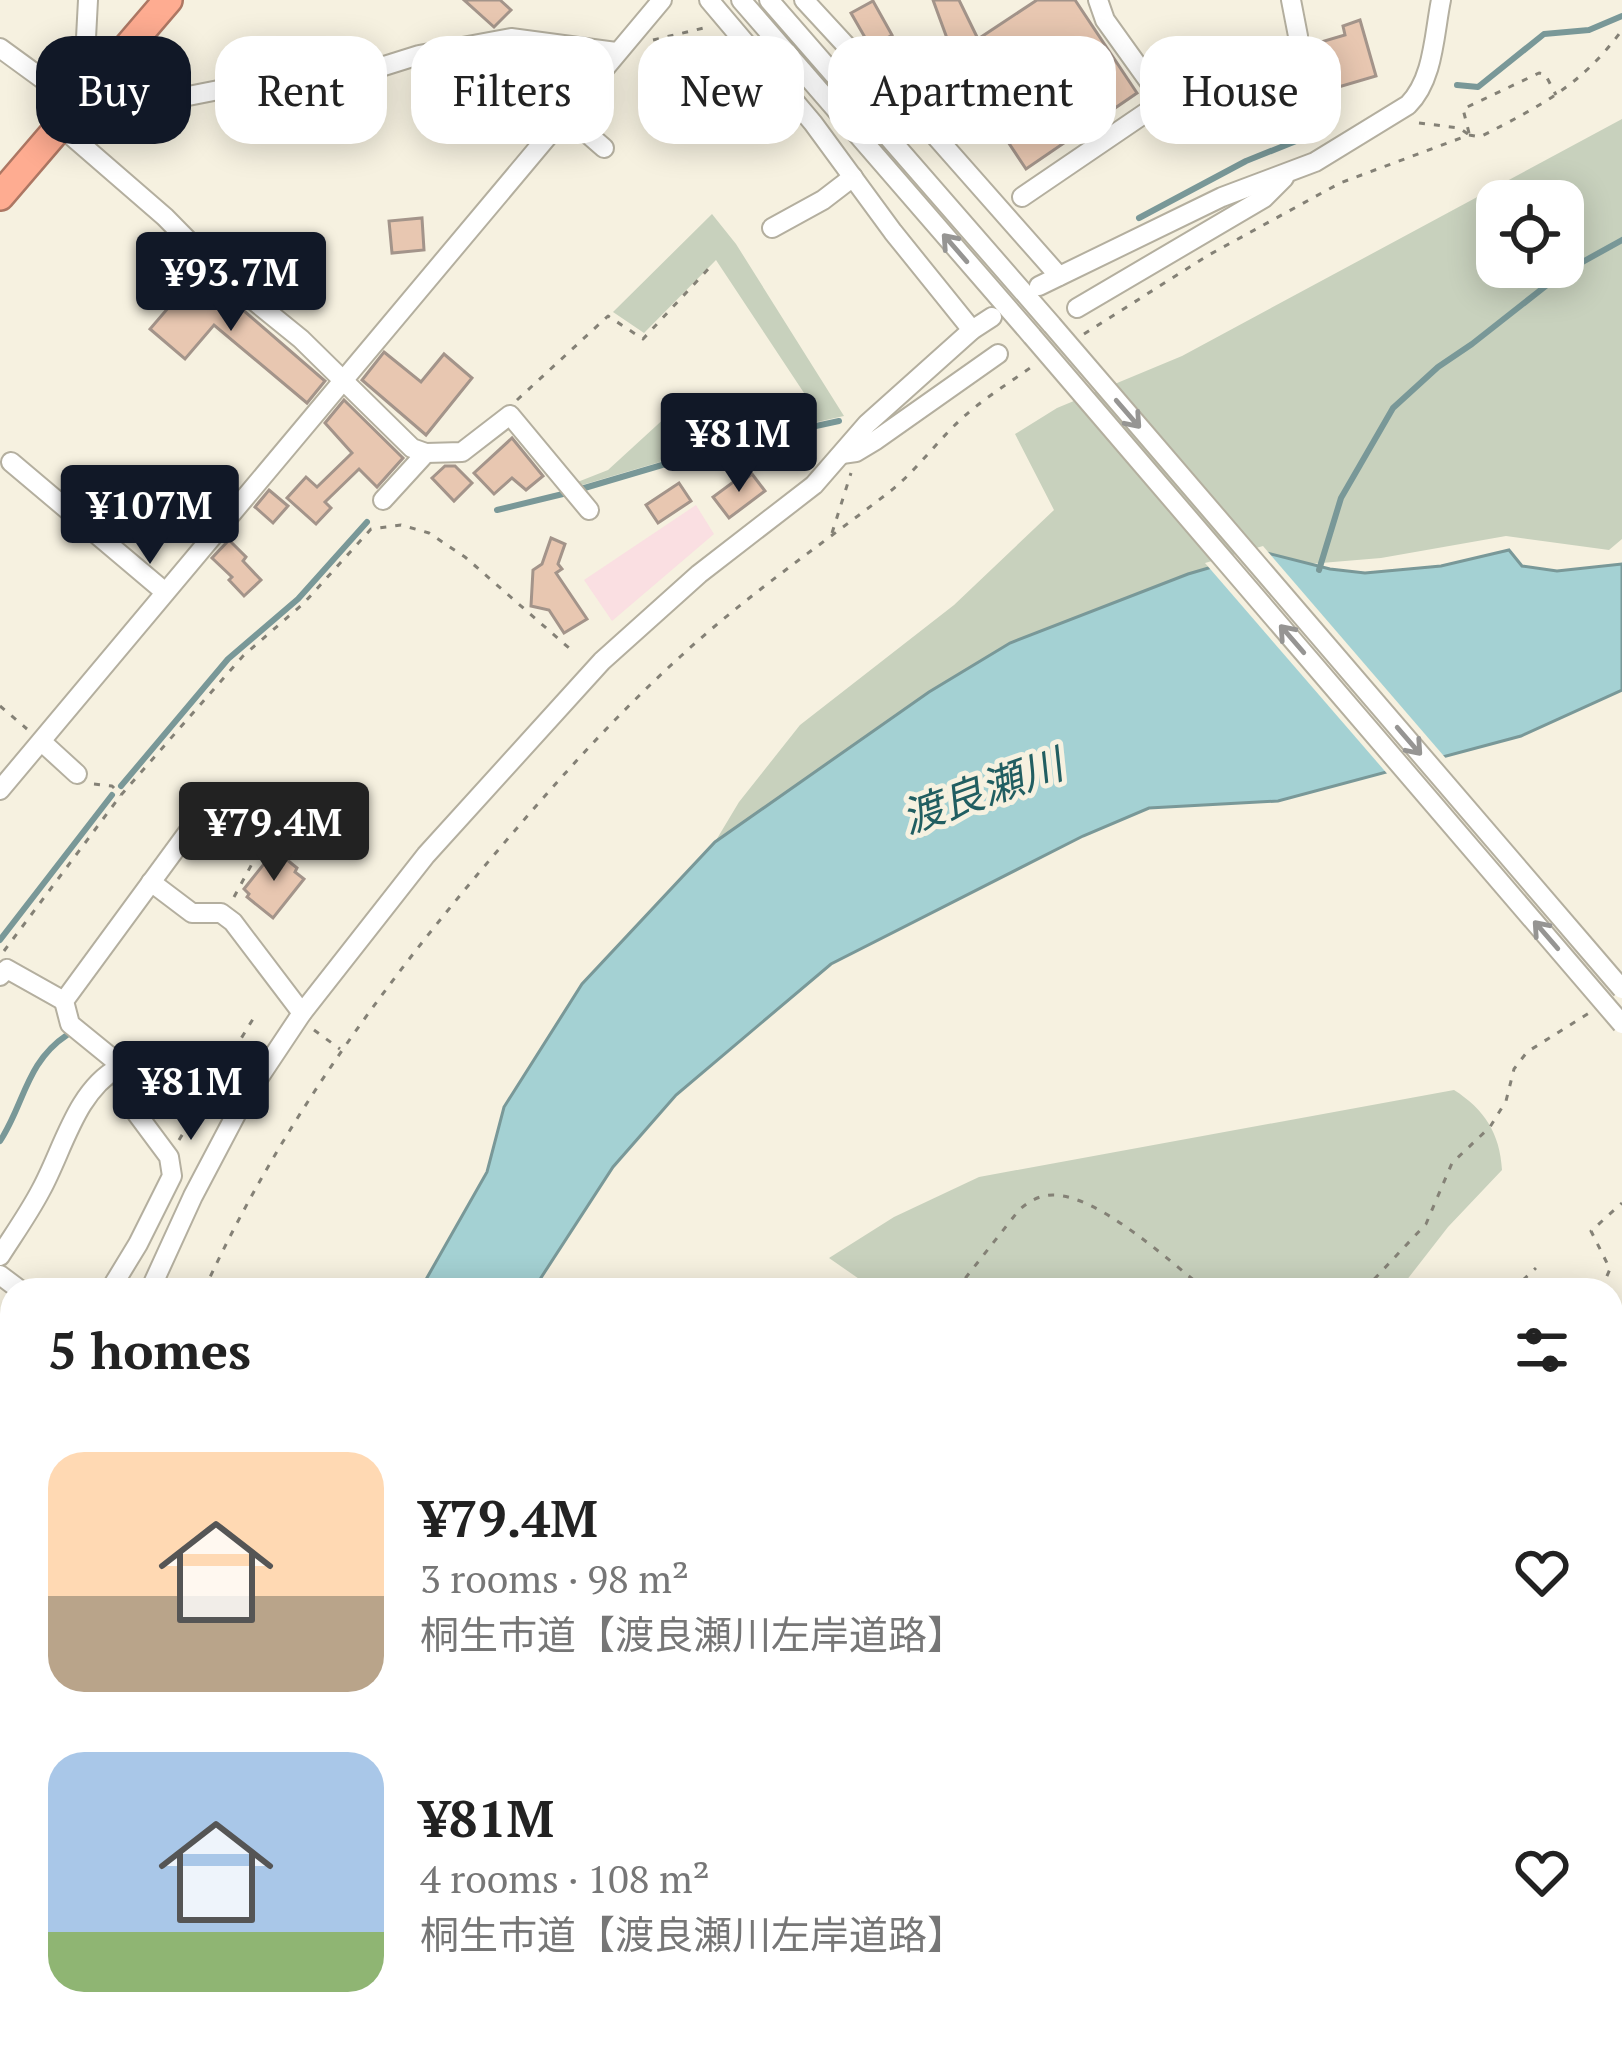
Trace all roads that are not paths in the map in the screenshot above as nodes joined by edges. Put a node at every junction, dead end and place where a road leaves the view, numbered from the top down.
1 (88, 0) edge
2 (168, 0) edge
3 (662, 0) edge
4 (710, 0) edge
5 (741, 0) edge
6 (770, 0) edge
7 (804, 0) edge
8 (1098, 0) edge
9 (1291, 0) edge
10 (1441, 0) edge
11 (86, 36) edge
12 (135, 36) edge
13 (1298, 36) dead end
14 (623, 45) junction
15 (0, 48) edge
16 (614, 56) edge
17 (36, 81) edge
18 (191, 97) edge
19 (40, 144) edge
20 (103, 144) edge
21 (540, 144) edge
22 (600, 144) edge
23 (604, 148) dead end
24 (1292, 171) junction
25 (853, 177) junction
26 (0, 196) edge
27 (1022, 196) dead end
28 (772, 227) dead end
29 (1059, 276) junction
30 (1039, 286) dead end
31 (1077, 308) dead end
32 (992, 317) dead end
33 (973, 330) junction
34 (998, 354) dead end
35 (341, 378) junction
36 (426, 453) junction
37 (848, 453) junction
38 (10, 462) dead end
39 (383, 500) dead end
40 (589, 510) dead end
41 (165, 592) junction
42 (41, 742) junction
43 (77, 774) road end
44 (0, 790) edge
45 (188, 832) dead end
46 (151, 882) junction
47 (0, 976) edge
48 (1622, 988) edge
49 (64, 1000) junction
50 (305, 1019) junction
51 (1622, 1024) edge
52 (118, 1068) junction
53 (0, 1256) edge
54 (117, 1278) edge
55 (155, 1278) edge

1 - 11 street
2 - 12 highway
3 - 14 street
4 - 25 street
51 -> 5 street, bridge
6 -> 48 street, bridge
7 - 29 street
8 - 27 street
9 - 13 street
10 - 24 street
14 - 16 street
14 - 18 street
15 - 17 street
19 - 26 highway
20 - 35 street
21 - 35 street
22 - 23 street
24 - 29 street
24 - 31 street
25 - 28 street
25 - 33 street
29 - 30 street
32 - 33 street
33 - 37 street
34 - 37 street
35 - 36 street
35 - 41 street
36 - 39 street
36 - 40 street
37 - 50 street
38 - 41 street
41 - 42 street
42 - 43 street
42 - 44 street
45 - 46 street
46 - 49 street
46 - 50 street
47 - 49 street
49 - 52 street
50 - 55 street
52 - 53 street
52 - 54 street

